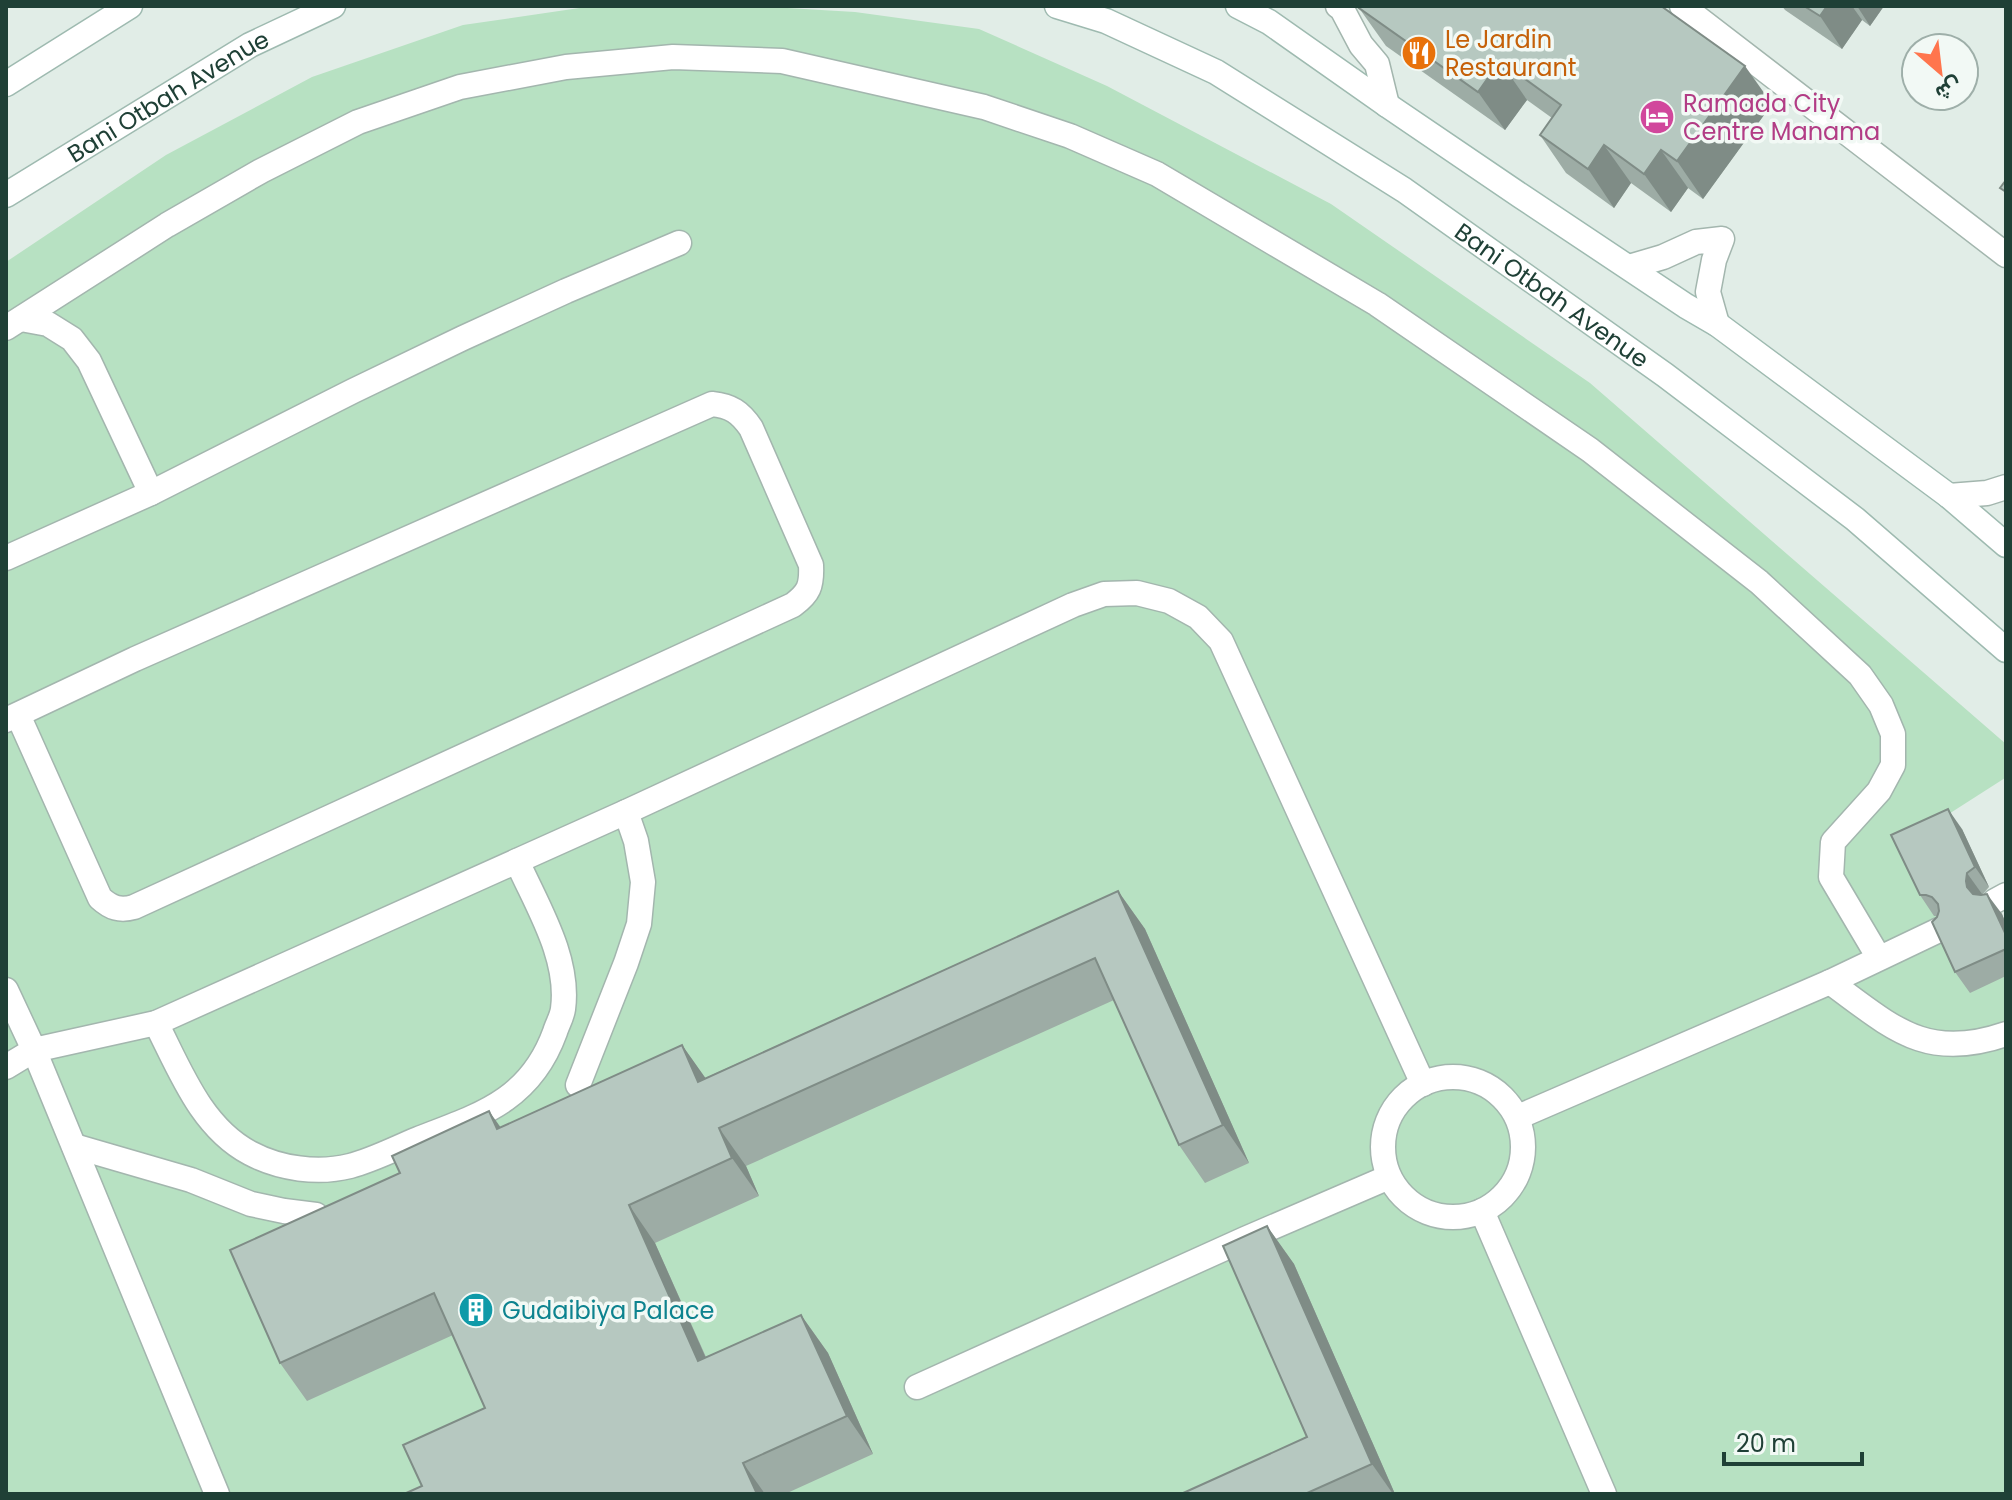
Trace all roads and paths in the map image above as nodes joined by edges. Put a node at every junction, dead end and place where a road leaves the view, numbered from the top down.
1 (333, 6) edge
2 (1057, 6) edge
3 (1238, 6) edge
4 (1338, 6) edge
5 (1682, 6) edge
6 (125, 7) edge
7 (6, 84) edge
8 (1387, 105) junction
9 (6, 195) edge
10 (679, 243) dead end
11 (2006, 255) edge
12 (1629, 267) junction
13 (13, 324) edge
14 (1717, 324) junction
15 (2006, 487) edge
16 (151, 493) junction
17 (1949, 496) junction
18 (2006, 545) edge
19 (6, 558) edge
20 (2006, 650) edge
21 (12, 718) edge
22 (626, 812) junction
23 (517, 861) junction
24 (1939, 930) edge
25 (1879, 958) junction
26 (1830, 982) junction
27 (6, 990) edge
28 (156, 1023) junction
29 (2006, 1034) edge
30 (34, 1050) junction
31 (6, 1067) edge
32 (1423, 1084) junction
33 (578, 1085) dead end
34 (1518, 1117) junction
35 (74, 1146) junction
36 (1389, 1177) junction
37 (1482, 1211) junction
38 (316, 1215) edge
39 (917, 1387) dead end
40 (217, 1494) edge
41 (1604, 1494) edge

1 - 9 main road, Bani Otbah Avenue
2 - 20 main road, Bani Otbah Avenue
3 - 8 main road
4 - 8 main road
5 - 11 main road
6 - 7 main road
8 - 12 main road
10 - 16 main road
12 - 14 main road
12 - 14 main road
13 - 16 main road
13 - 25 main road
14 - 17 main road
15 - 17 main road
16 - 19 main road
17 - 18 main road
21 - 21 main road
22 - 23 main road
22 - 32 main road
22 - 33 main road
23 - 28 main road
23 - 28 main road
24 - 25 main road
25 - 26 main road
26 - 29 main road
26 - 34 main road
27 - 30 main road
28 - 30 main road
30 - 31 main road
30 - 35 main road
32 - 34 main road
32 - 36 main road
34 - 37 main road
35 - 38 main road
35 - 40 main road
36 - 37 main road
36 - 39 main road
37 - 41 main road

